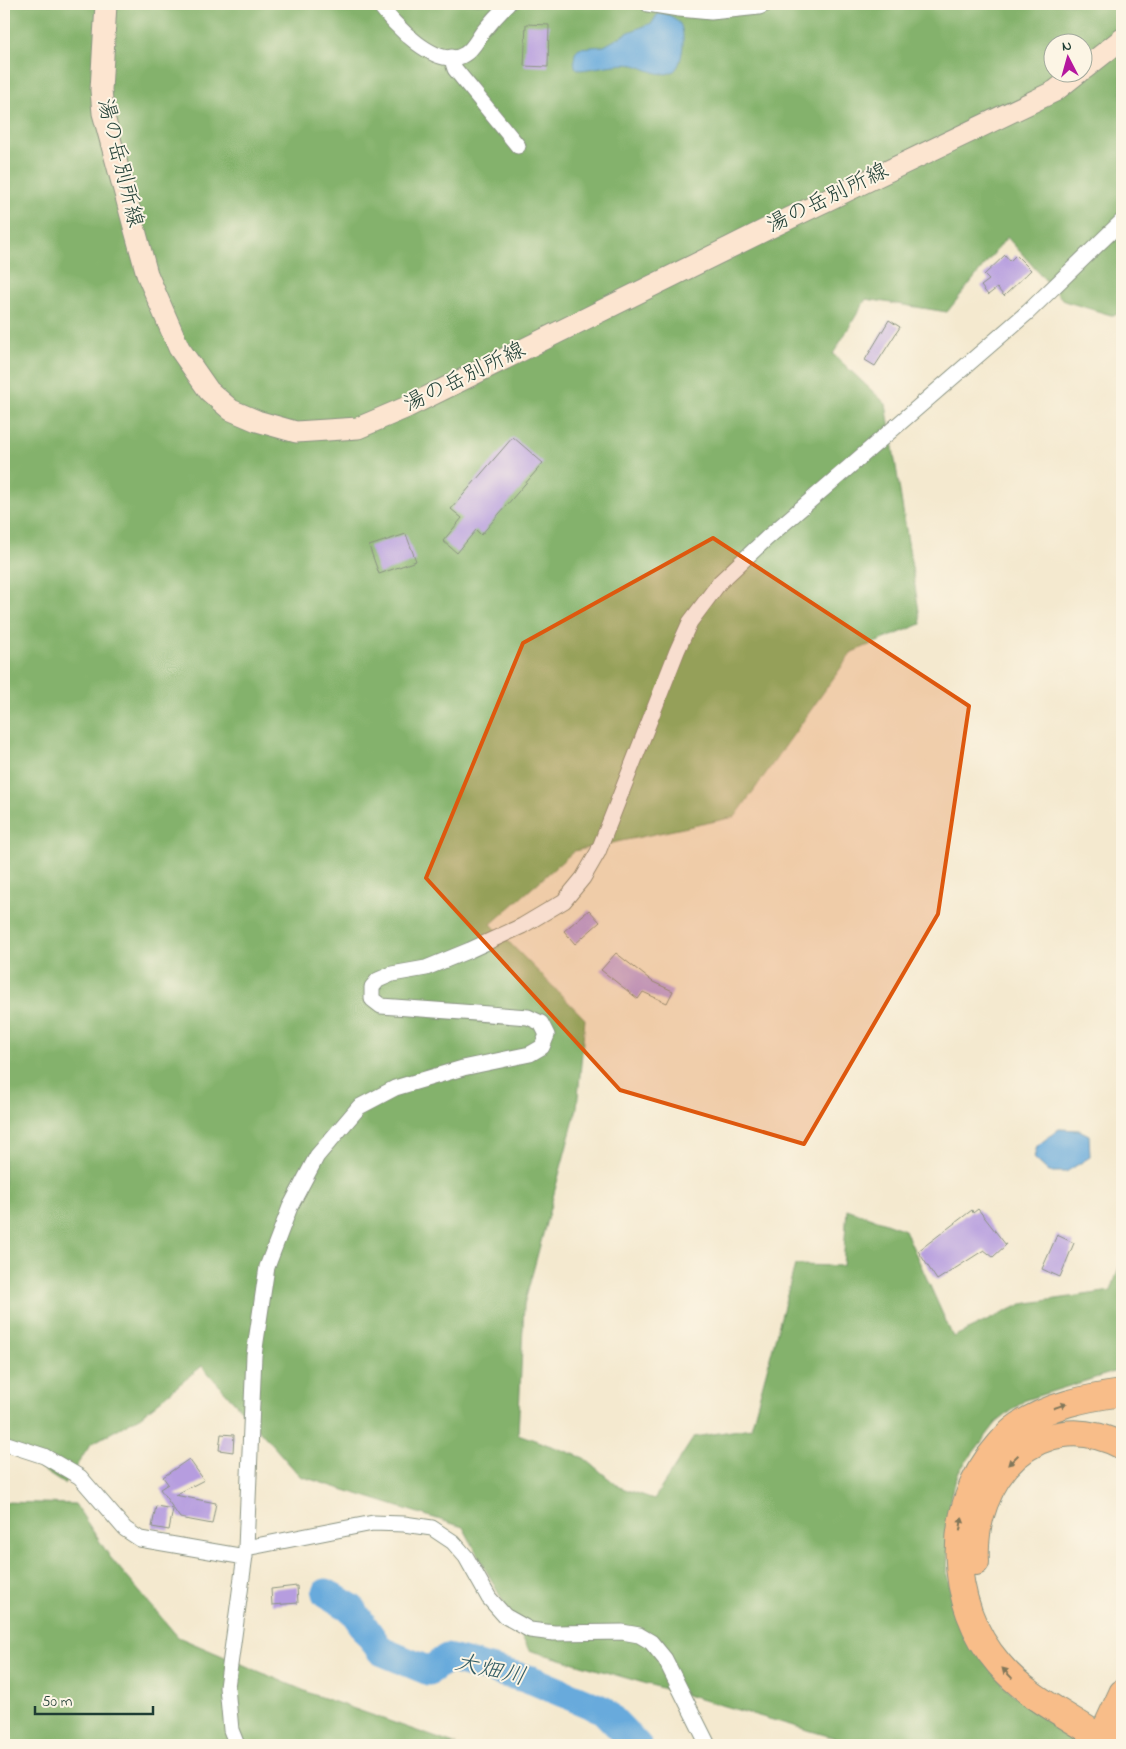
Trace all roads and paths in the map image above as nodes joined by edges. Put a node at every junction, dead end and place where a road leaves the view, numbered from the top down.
1 (106, 4) edge
2 (379, 4) edge
3 (508, 4) edge
4 (648, 4) edge
5 (766, 4) edge
6 (1122, 39) edge
7 (451, 57) junction
8 (1094, 61) edge
9 (1066, 82) edge
10 (518, 146) dead end
11 (1122, 221) edge
12 (1122, 1393) edge
13 (4, 1443) edge
14 (1122, 1446) edge
15 (246, 1553) junction
16 (1122, 1692) edge
17 (1095, 1730) edge
18 (1122, 1739) edge
19 (237, 1745) edge
20 (708, 1745) edge
21 (1119, 1745) edge

1 - 9 main road, 湯の岳別所線
2 - 7 street
3 - 7 street
4 - 5 street
6 - 8 main road
7 - 10 street
11 - 15 street
17 -> 12 highway
13 - 15 street
14 -> 17 highway
15 - 19 street
15 - 20 street
16 - 17 highway
18 - 21 highway

